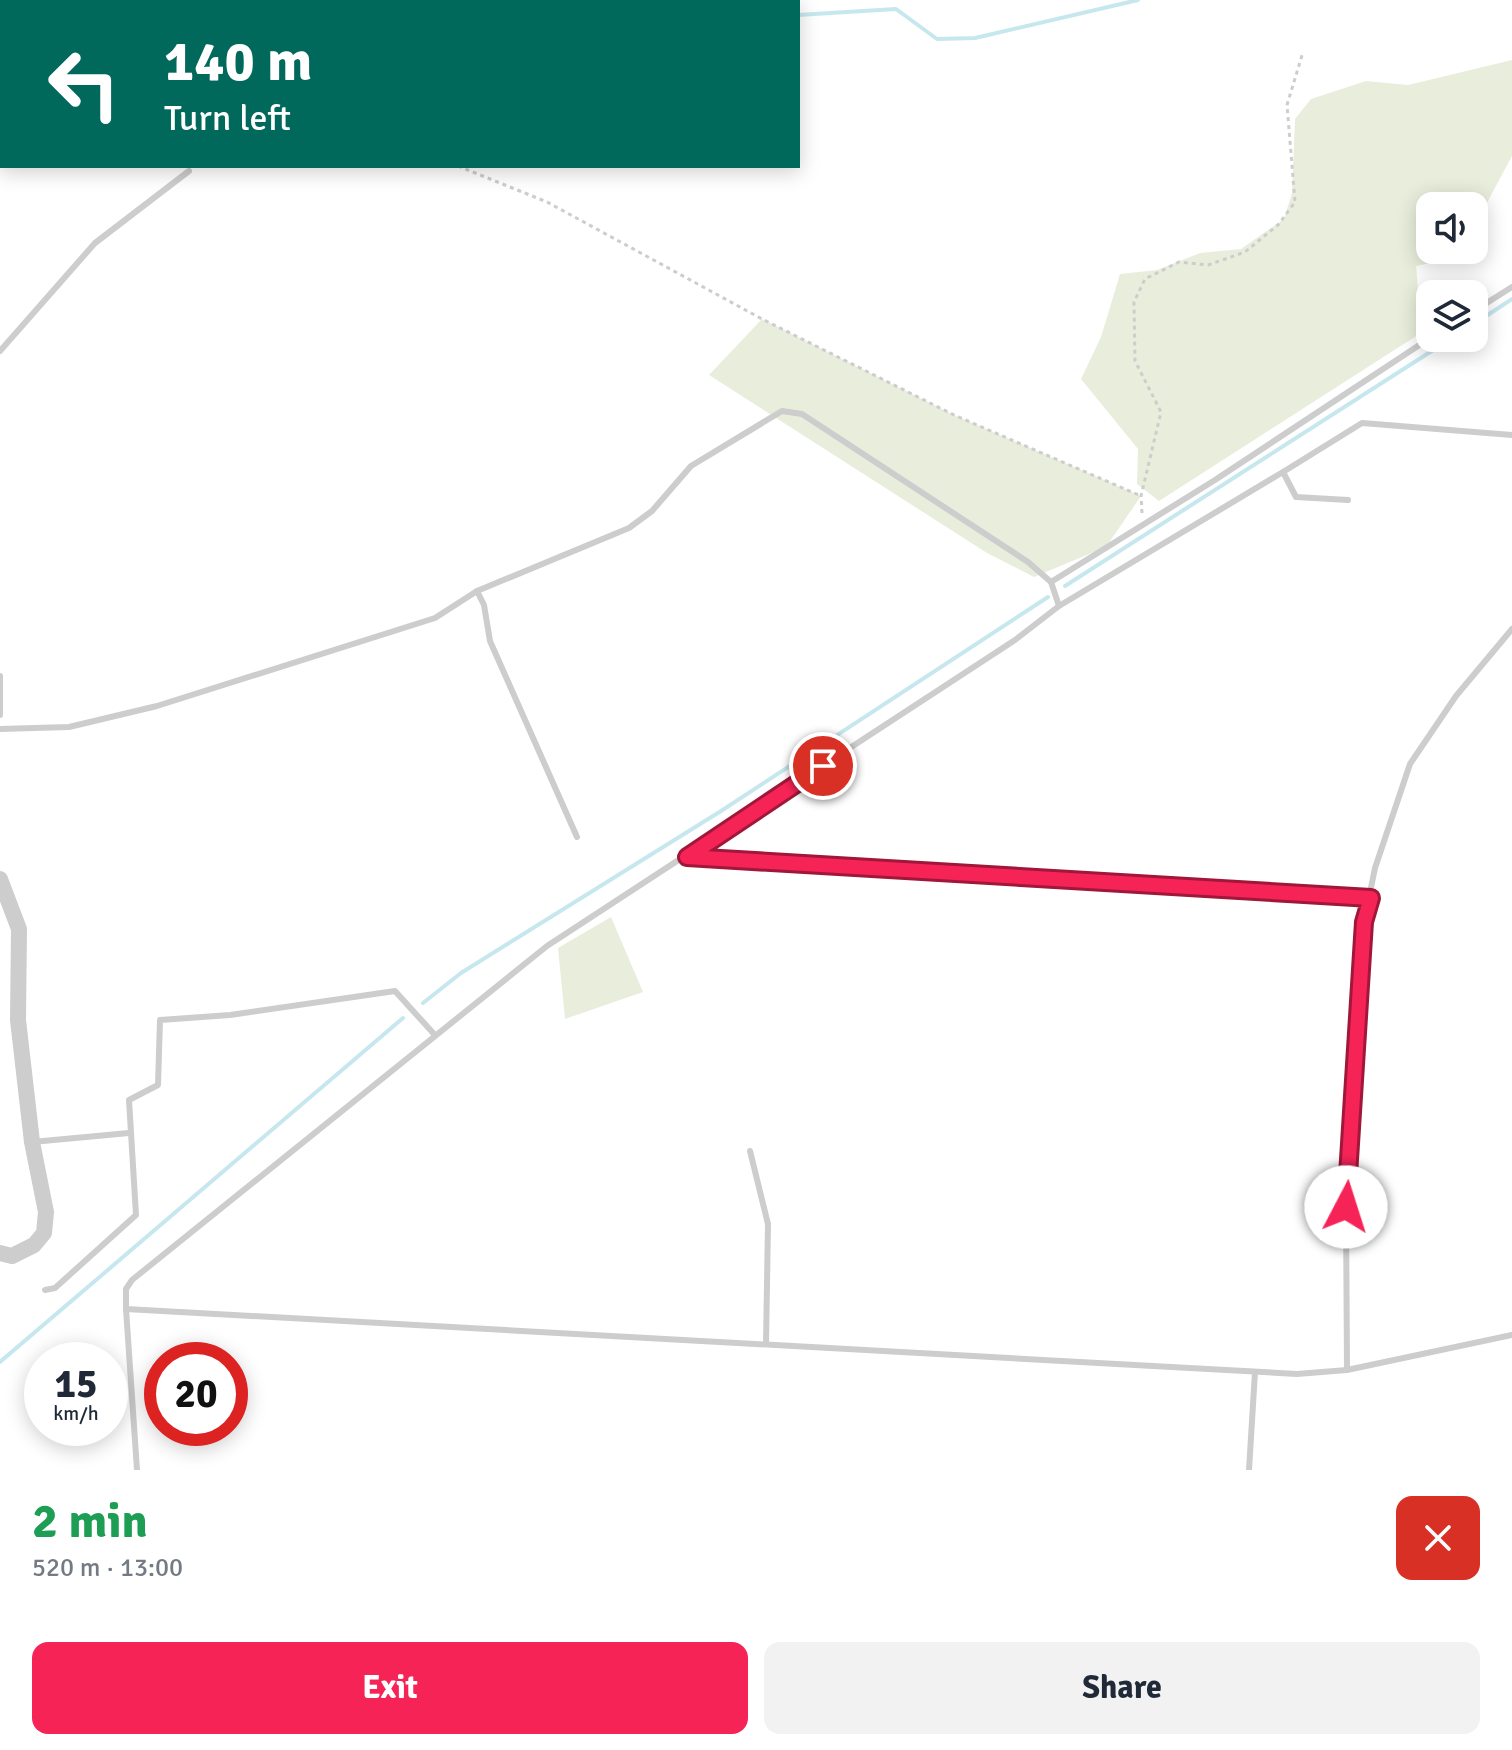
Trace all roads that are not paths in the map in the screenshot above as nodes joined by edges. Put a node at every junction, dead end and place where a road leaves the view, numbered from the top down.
1 (189, 171) dead end
2 (1512, 287) edge
3 (1488, 302) edge
4 (1416, 347) edge
5 (0, 351) edge
6 (1512, 435) edge
7 (1283, 472) junction
8 (1348, 500) dead end
9 (1051, 582) junction
10 (477, 591) junction
11 (1059, 606) junction
12 (1512, 629) edge
13 (0, 676) edge
14 (0, 715) edge
15 (0, 729) edge
16 (577, 837) dead end
17 (687, 857) junction
18 (0, 879) edge
19 (1371, 898) junction
20 (5, 911) edge
21 (434, 1034) junction
22 (129, 1133) junction
23 (32, 1142) junction
24 (750, 1151) dead end
25 (0, 1253) edge
26 (45, 1290) dead end
27 (126, 1309) junction
28 (1512, 1335) edge
29 (766, 1344) junction
30 (1347, 1370) junction
31 (1255, 1372) junction
32 (137, 1470) edge
33 (1249, 1470) edge

1 - 5 lane
2 - 3 lane
4 - 9 lane
6 - 7 lane
7 - 8 lane
7 - 11 lane
9 - 10 lane
9 - 11 lane
10 - 15 lane
10 - 16 lane
11 - 17 lane
12 - 19 lane
13 - 14 lane
17 - 19 lane
17 - 21 lane
18 - 20 street
19 - 30 lane
20 - 23 street
21 - 22 lane
21 - 27 lane
22 - 23 lane
22 - 26 lane
23 - 25 street
24 - 29 lane
27 - 29 lane
27 - 32 lane
28 - 30 lane
29 - 31 lane
30 - 31 lane
31 - 33 lane

